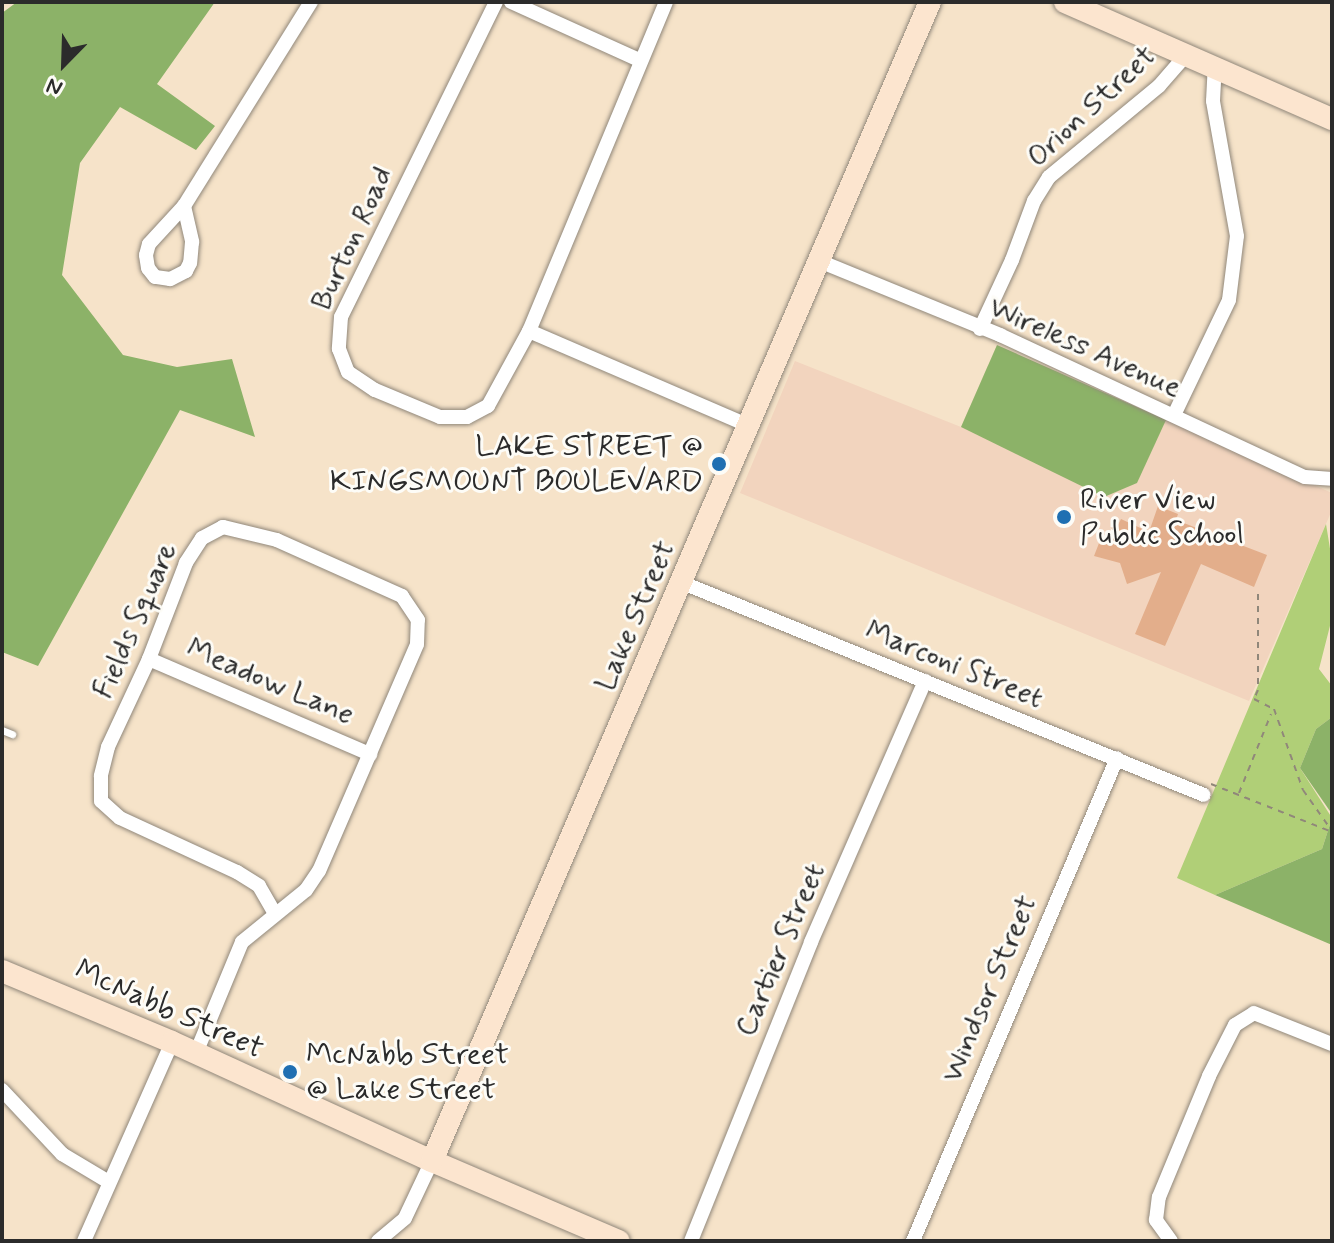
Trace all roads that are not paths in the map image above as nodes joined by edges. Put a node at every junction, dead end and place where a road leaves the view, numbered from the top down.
1 (311, 2) edge
2 (496, 2) edge
3 (511, 2) edge
4 (666, 2) edge
5 (930, 2) edge
6 (1065, 2) edge
7 (1185, 56) junction
8 (639, 60) junction
9 (1215, 67) junction
10 (1332, 119) edge
11 (184, 206) junction
12 (819, 261) junction
13 (980, 329) junction
14 (529, 331) junction
15 (1174, 415) junction
16 (750, 426) junction
17 (1331, 480) edge
18 (683, 583) junction
19 (149, 659) junction
20 (925, 681) junction
21 (2, 730) edge
22 (12, 734) dead end
23 (370, 754) junction
24 (1117, 758) junction
25 (1204, 795) road end
26 (275, 914) junction
27 (2, 971) edge
28 (172, 1042) junction
29 (1332, 1044) edge
30 (196, 1053) junction
31 (2, 1090) edge
32 (432, 1161) junction
33 (109, 1182) junction
34 (84, 1241) edge
35 (378, 1241) edge
36 (619, 1241) edge
37 (691, 1241) edge
38 (913, 1241) edge
39 (1171, 1241) edge

1 - 11 street
2 - 14 street, Burton Road
3 - 8 street
4 - 8 street, Burton Road
5 - 12 street, Lake Street
6 - 7 street
7 - 9 street
7 - 13 street, Orion Street
8 - 14 street, Burton Road
9 - 10 street
9 - 15 street
11 - 11 street
12 - 13 street, Wireless Avenue
12 - 16 street, Lake Street
13 - 15 street, Wireless Avenue
14 - 16 street
15 - 17 street, Wireless Avenue
16 - 18 street, Lake Street
18 - 20 street, Marconi Street
18 - 32 street, Lake Street
19 - 23 street, Meadow Lane
19 - 23 street, Fields Square
19 - 26 street, Fields Square
20 - 24 street, Marconi Street
20 - 37 street, Cartier Street
21 - 22 lane
23 - 26 street, Fields Square
24 - 25 street, Marconi Street
24 - 38 street, Windsor Street
26 - 30 street, Fields Square
27 - 28 street, McNabb Street
28 - 30 street, McNabb Street
28 - 33 street
29 - 39 street
30 - 32 street, McNabb Street
31 - 33 street
32 - 35 street, Lake Street
32 - 36 street, McNabb Street
33 - 34 street

